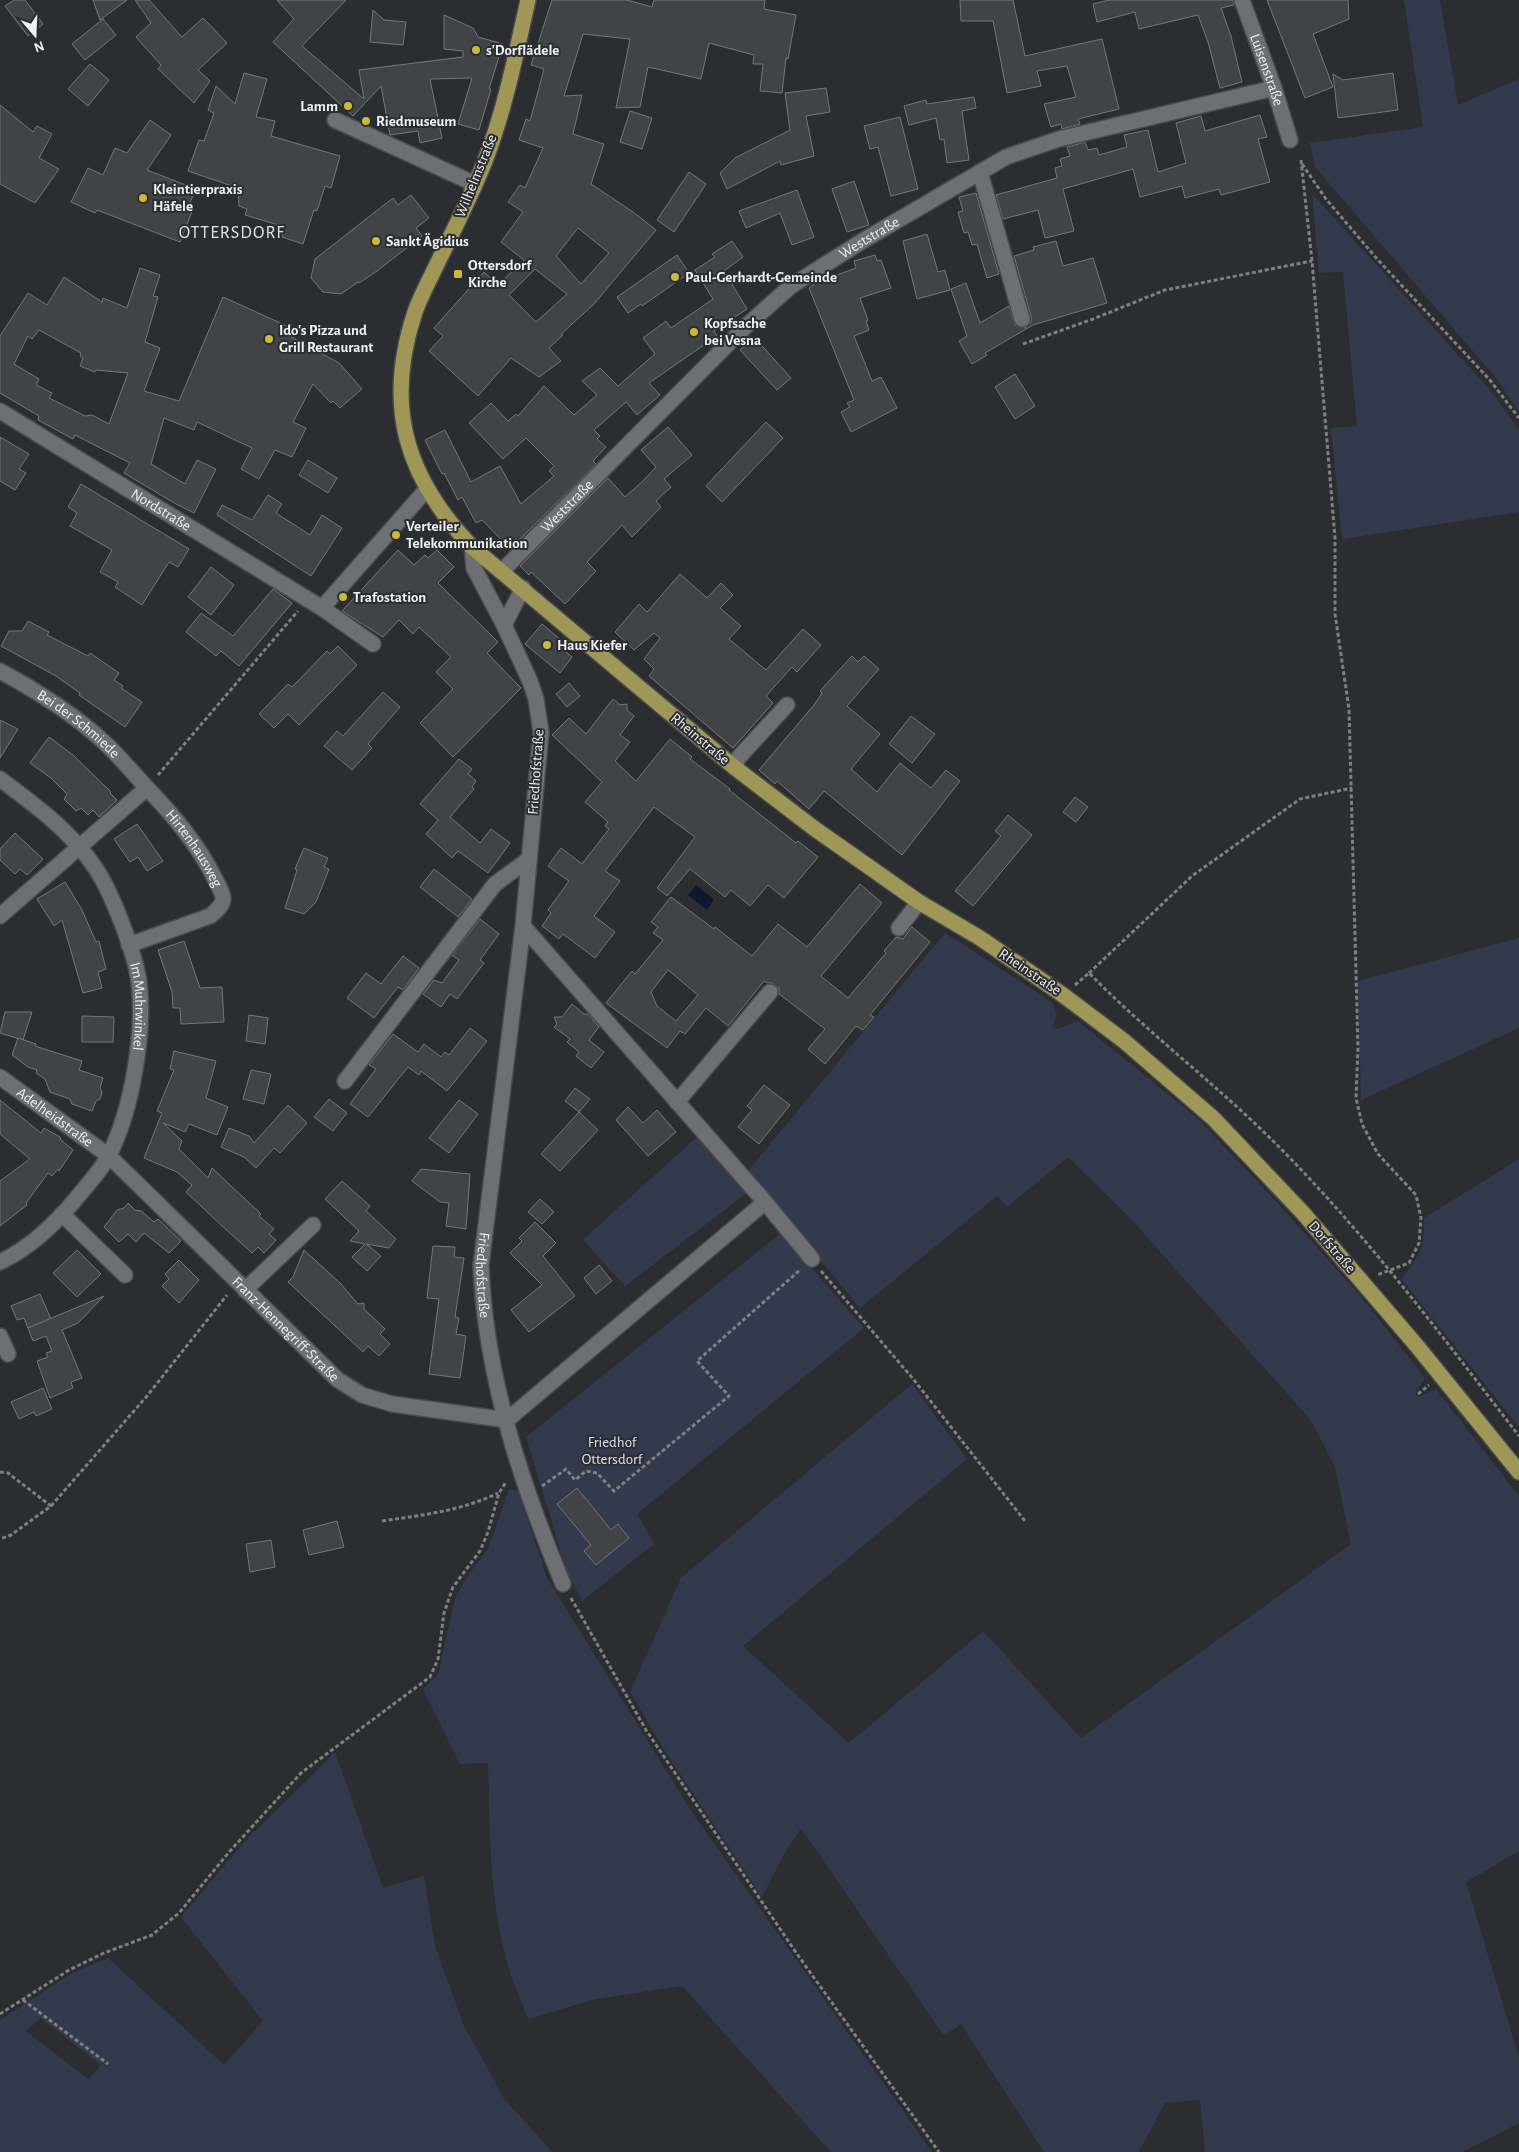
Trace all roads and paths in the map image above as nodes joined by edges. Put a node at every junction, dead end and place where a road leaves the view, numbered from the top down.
1 (528, 0) edge
2 (1242, 0) edge
3 (1274, 88) junction
4 (335, 120) dead end
5 (1290, 140) joint
6 (1300, 160) junction
7 (980, 172) junction
8 (475, 184) junction
9 (1312, 261) junction
10 (1022, 319) dead end
11 (1023, 344) dead end
12 (406, 345) joint
13 (0, 411) edge
14 (1519, 418) edge
15 (427, 489) junction
16 (472, 547) junction
17 (502, 571) junction
18 (522, 588) junction
19 (308, 599) junction
20 (322, 608) junction
21 (504, 625) junction
22 (373, 644) dead end
23 (0, 671) edge
24 (787, 705) dead end
25 (734, 767) junction
26 (0, 779) edge
27 (148, 788) junction
28 (1352, 788) junction
29 (79, 848) junction
30 (529, 859) junction
31 (919, 902) junction
32 (0, 916) edge
33 (523, 926) junction
34 (899, 928) dead end
35 (129, 945) junction
36 (1089, 973) dead end
37 (770, 992) dead end
38 (1124, 1041) joint
39 (0, 1077) edge
40 (345, 1081) dead end
41 (677, 1102) junction
42 (109, 1156) junction
43 (765, 1202) junction
44 (62, 1214) junction
45 (313, 1225) dead end
46 (812, 1260) junction
47 (0, 1262) edge
48 (125, 1276) dead end
49 (1360, 1280) junction
50 (240, 1286) junction
51 (0, 1336) edge
52 (8, 1354) dead end
53 (507, 1420) junction
54 (0, 1472) edge
55 (521, 1472) junction
56 (1519, 1472) edge
57 (527, 1490) junction
58 (499, 1493) junction
59 (51, 1506) junction
60 (382, 1521) dead end
61 (1025, 1521) dead end
62 (0, 1539) edge
63 (563, 1584) joint
64 (23, 2000) junction
65 (0, 2014) edge
66 (108, 2064) dead end
67 (939, 2152) edge

1 - 8 main road, Wilhelmstraße
2 - 3 street, Luisenstraße
3 - 5 street, Luisenstraße
3 - 7 street, Weststraße
4 - 8 street
5 - 6 path
6 - 9 path
6 - 14 path
7 - 10 street
7 - 17 street, Weststraße
8 - 12 main road, Wilhelmstraße
9 - 11 path
9 - 28 path
12 - 15 main road, Rheinstraße
13 - 19 street, Nordstraße
15 - 16 main road, Rheinstraße
15 - 20 street
16 - 17 main road, Rheinstraße
16 - 21 street, Friedhofstraße
17 - 18 main road, Rheinstraße
18 - 21 street
18 - 25 main road, Rheinstraße
19 - 20 street, Nordstraße
19 - 27 path
20 - 22 street, Nordstraße
21 - 30 street, Friedhofstraße
23 - 27 street, Bei der Schmiede
24 - 25 street
25 - 31 main road, Rheinstraße
26 - 29 street, Im Muhrwinkel
27 - 29 street
27 - 35 street, Hirtenhausweg
28 - 36 path
28 - 49 path
29 - 32 street
29 - 35 street, Im Muhrwinkel
30 - 33 street, Friedhofstraße
30 - 40 street
31 - 34 street
31 - 38 main road, Rheinstraße
33 - 41 street
33 - 53 street, Friedhofstraße
35 - 42 street, Im Muhrwinkel
37 - 41 street
38 - 49 main road, Dorfstraße
39 - 42 street, Adelheidstraße
41 - 43 street
42 - 44 street, Im Muhrwinkel
42 - 50 street, Franz-Hennegriff-Straße
43 - 46 street
43 - 53 street
44 - 47 street, Im Muhrwinkel
44 - 48 street
45 - 50 street
46 - 57 path
46 - 61 path
49 - 56 main road, Dorfstraße
50 - 53 street, Franz-Hennegriff-Straße
50 - 59 path
51 - 52 street
53 - 55 street, Friedhofstraße
54 - 59 path
55 - 57 street, Friedhofstraße
55 - 58 path
57 - 63 street, Friedhofstraße
58 - 60 path
58 - 64 path
59 - 62 path
63 - 67 path
64 - 65 path
64 - 66 path

